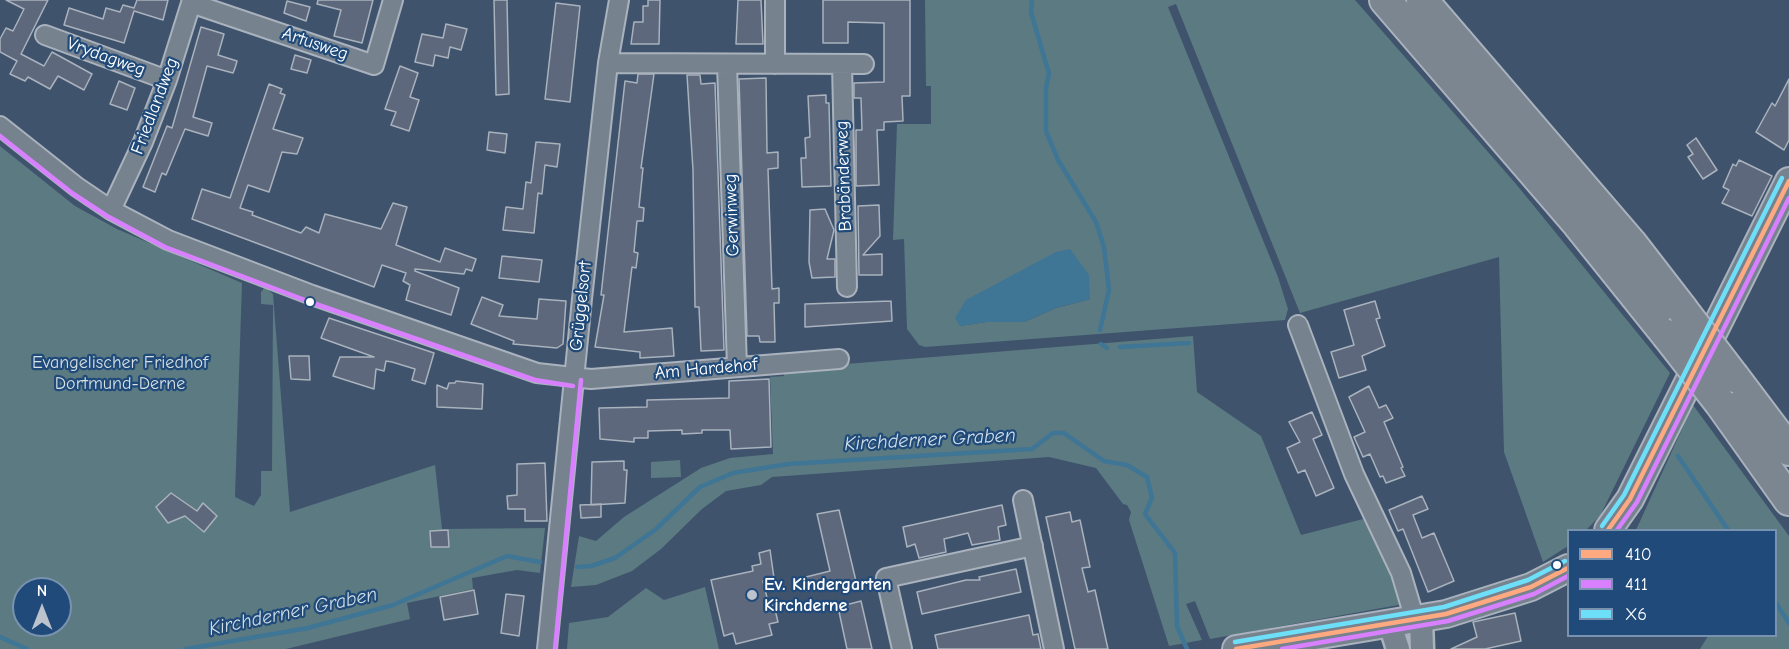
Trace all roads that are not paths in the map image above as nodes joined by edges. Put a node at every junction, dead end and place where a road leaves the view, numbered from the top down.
1 (393, 0) edge
2 (619, 0) edge
3 (775, 0) edge
4 (1385, 0) edge
5 (1422, 0) edge
6 (192, 2) edge
7 (45, 35) dead end
8 (608, 63) junction
9 (727, 64) junction
10 (775, 64) junction
11 (842, 64) junction
12 (864, 64) dead end
13 (167, 80) junction
14 (0, 126) edge
15 (1789, 181) edge
16 (111, 210) junction
17 (847, 287) dead end
18 (1299, 326) dead end
19 (839, 359) dead end
20 (737, 366) junction
21 (574, 379) junction
22 (1789, 450) edge
23 (1023, 500) dead end
24 (1789, 500) edge
25 (1609, 529) edge
26 (1033, 546) junction
27 (1567, 569) edge
28 (1418, 619) junction
29 (1390, 624) junction
30 (547, 649) edge
31 (902, 649) edge
32 (1054, 649) edge
33 (1236, 649) edge
34 (1398, 649) edge
35 (1422, 649) edge

1 - 6 street, Artusweg
2 - 8 street, Grüggelsort
3 - 10 street
4 - 24 highway, bridge
5 - 22 highway, bridge
6 - 13 street, Friedlandweg
7 - 13 street, Vrydagweg
8 - 9 street
8 - 21 street, Grüggelsort
9 - 10 street
9 - 20 street, Gerwinweg
10 - 11 street
11 - 12 street
11 - 17 street, Brabänderweg
13 - 16 street, Friedlandweg
14 - 16 street, Am Hardehof
15 - 25 main road
16 - 21 street, Am Hardehof
18 - 28 street
19 - 20 street, Am Hardehof
20 - 21 street, Am Hardehof
21 - 30 street, Grüggelsort
23 - 26 street
26 - 31 street
26 - 32 street
27 - 28 main road
28 - 29 main road
28 - 35 street
29 - 33 main road
29 - 34 street

